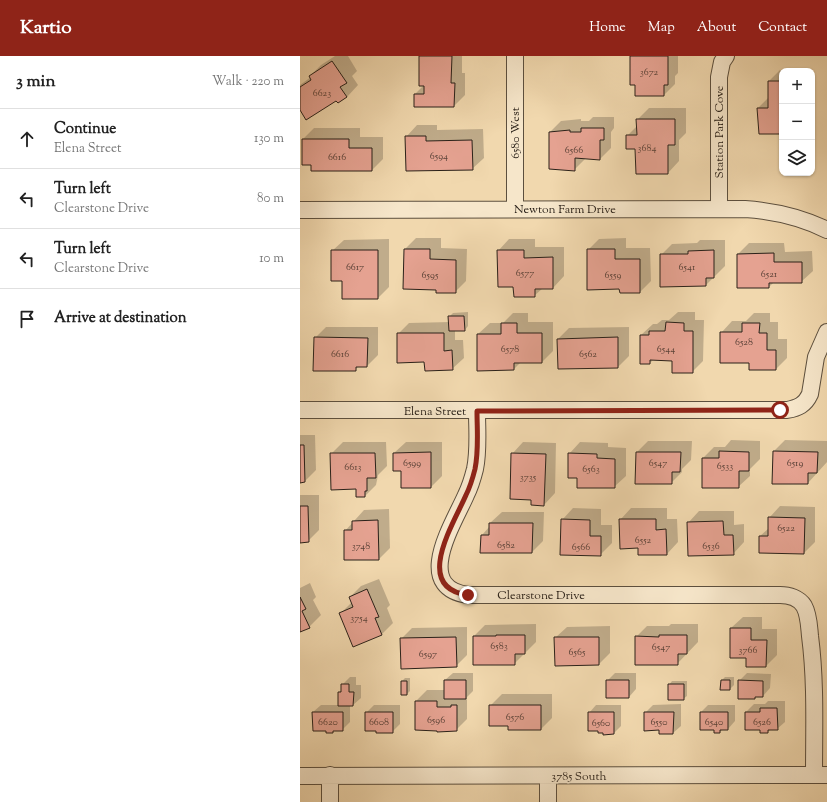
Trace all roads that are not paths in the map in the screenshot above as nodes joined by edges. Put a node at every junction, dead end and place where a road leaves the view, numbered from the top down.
1 (515, 56) edge
2 (726, 56) edge
3 (719, 209) junction
4 (300, 210) edge
5 (515, 210) junction
6 (827, 230) edge
7 (827, 332) edge
8 (300, 410) edge
9 (477, 411) junction
10 (330, 775) junction
11 (820, 775) edge
12 (300, 776) edge
13 (548, 776) junction
14 (330, 802) edge
15 (548, 802) edge

1 - 5 street, 6580 West
2 - 3 street, Station Park Cove
3 - 5 street, Newton Farm Drive
3 - 6 street, Newton Farm Drive
4 - 5 street, Newton Farm Drive
7 - 9 street, Elena Street
8 - 9 street, Elena Street
9 - 11 street, Clearstone Drive
10 - 12 street, 3785 South
10 - 13 street, 3785 South
10 - 14 street
11 - 13 street, 3785 South
13 - 15 street

